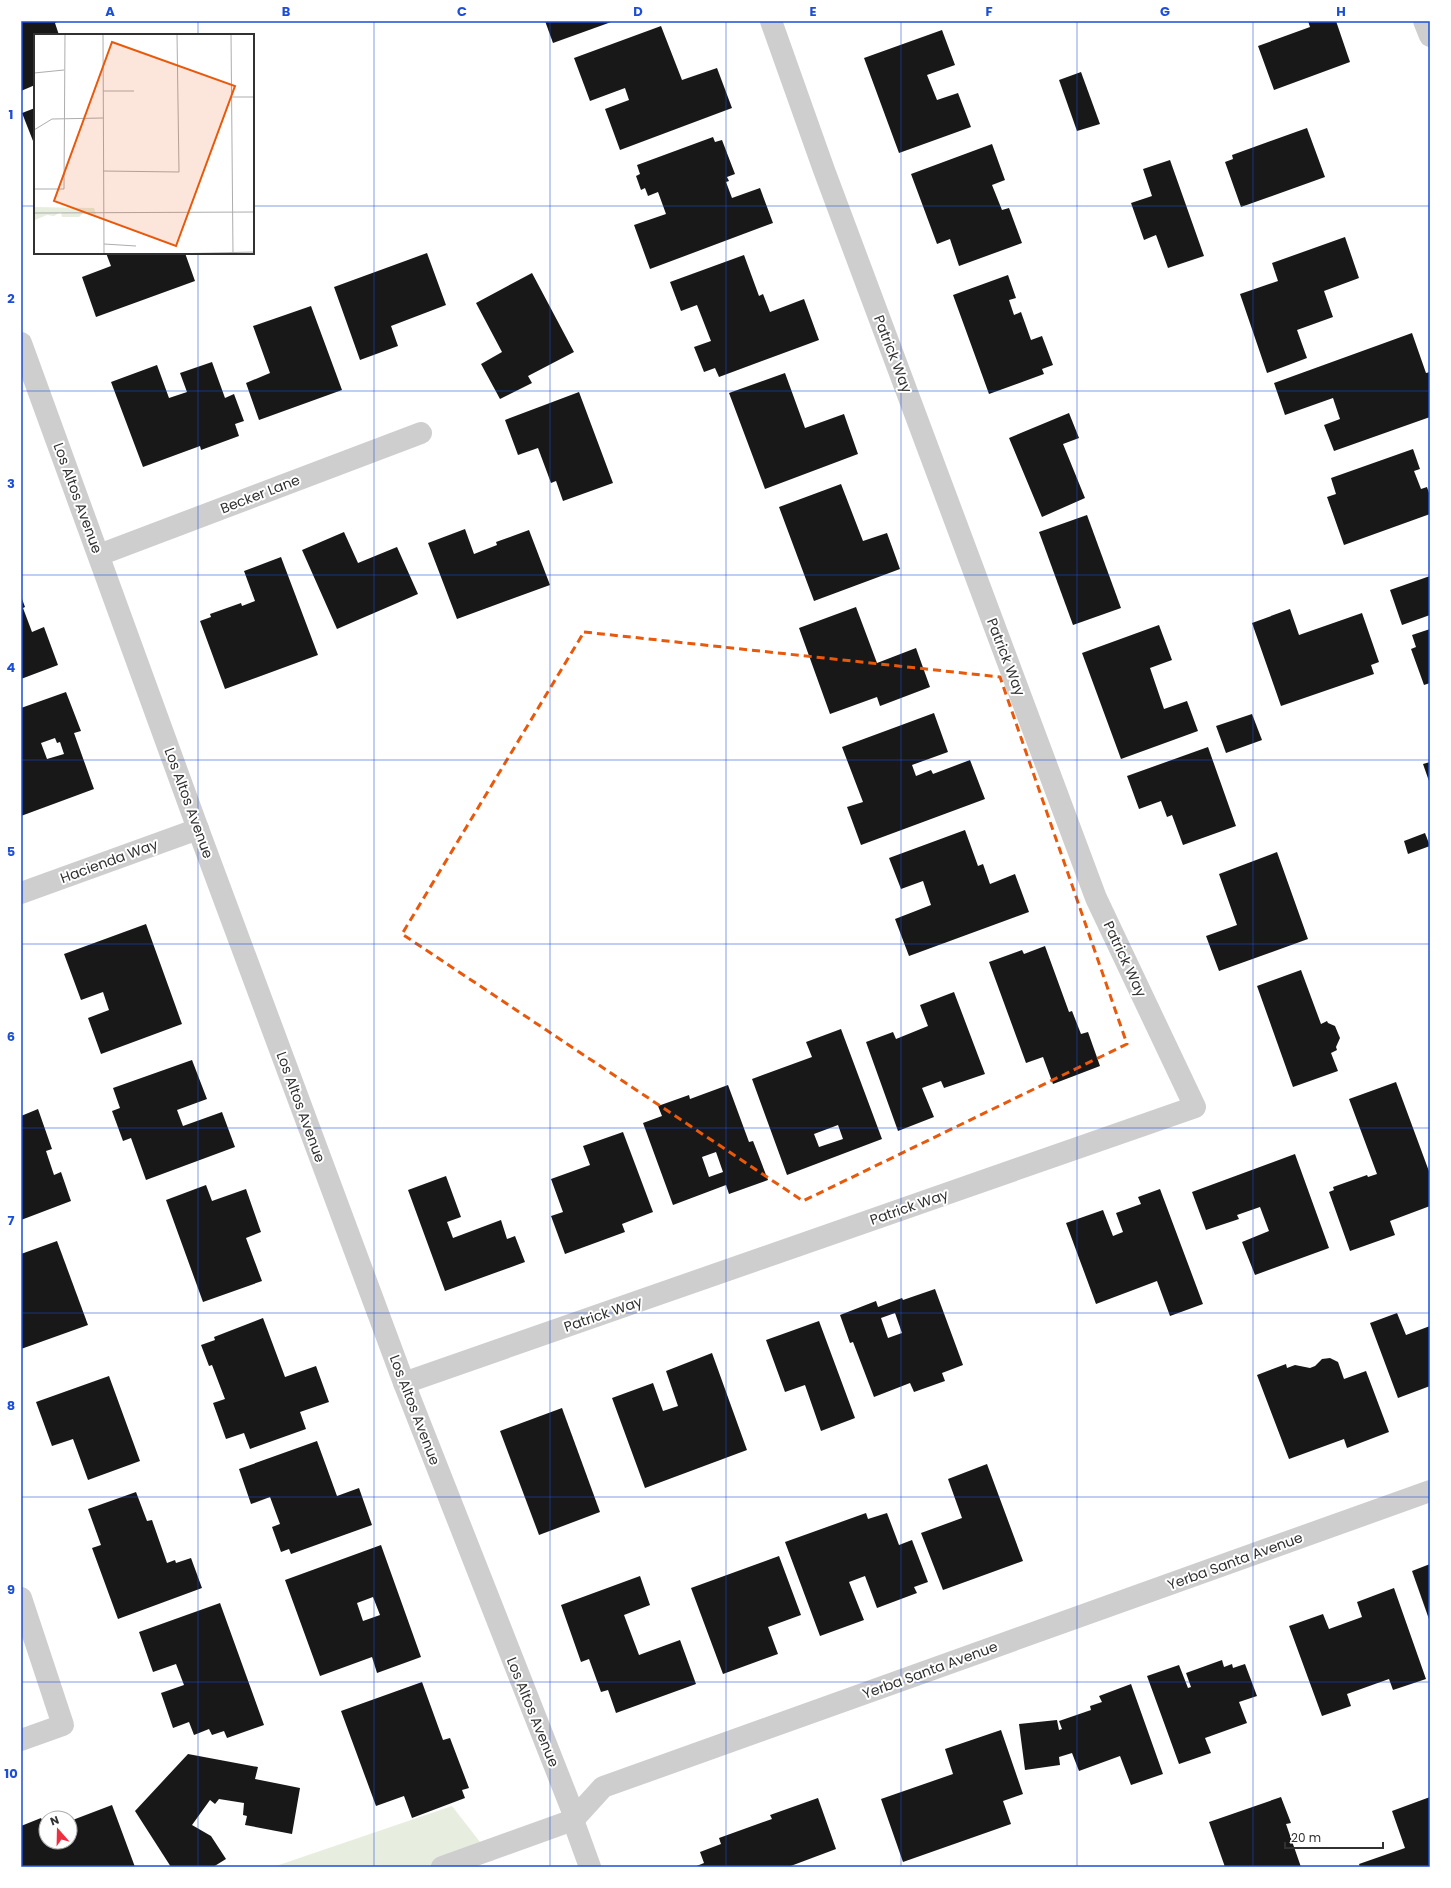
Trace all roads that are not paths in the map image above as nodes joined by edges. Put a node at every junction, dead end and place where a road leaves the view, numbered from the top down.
1 (771, 21) edge
2 (1424, 21) edge
3 (1430, 36) edge
4 (21, 343) edge
5 (421, 433) dead end
6 (99, 555) junction
7 (198, 829) junction
8 (21, 893) edge
9 (404, 1383) junction
10 (1430, 1491) edge
11 (21, 1598) edge
12 (21, 1740) edge
13 (573, 1820) junction
14 (442, 1867) edge
15 (590, 1867) edge

1 - 9 street, Patrick Way
2 - 3 street
4 - 6 street, Los Altos Avenue
5 - 6 street, Becker Lane
6 - 7 street, Los Altos Avenue
7 - 8 street, Hacienda Way
7 - 9 street, Los Altos Avenue
9 - 13 street, Los Altos Avenue
10 - 13 street, Yerba Santa Avenue
11 - 12 street
13 - 14 street, Yerba Santa Avenue
13 - 15 street, Los Altos Avenue

